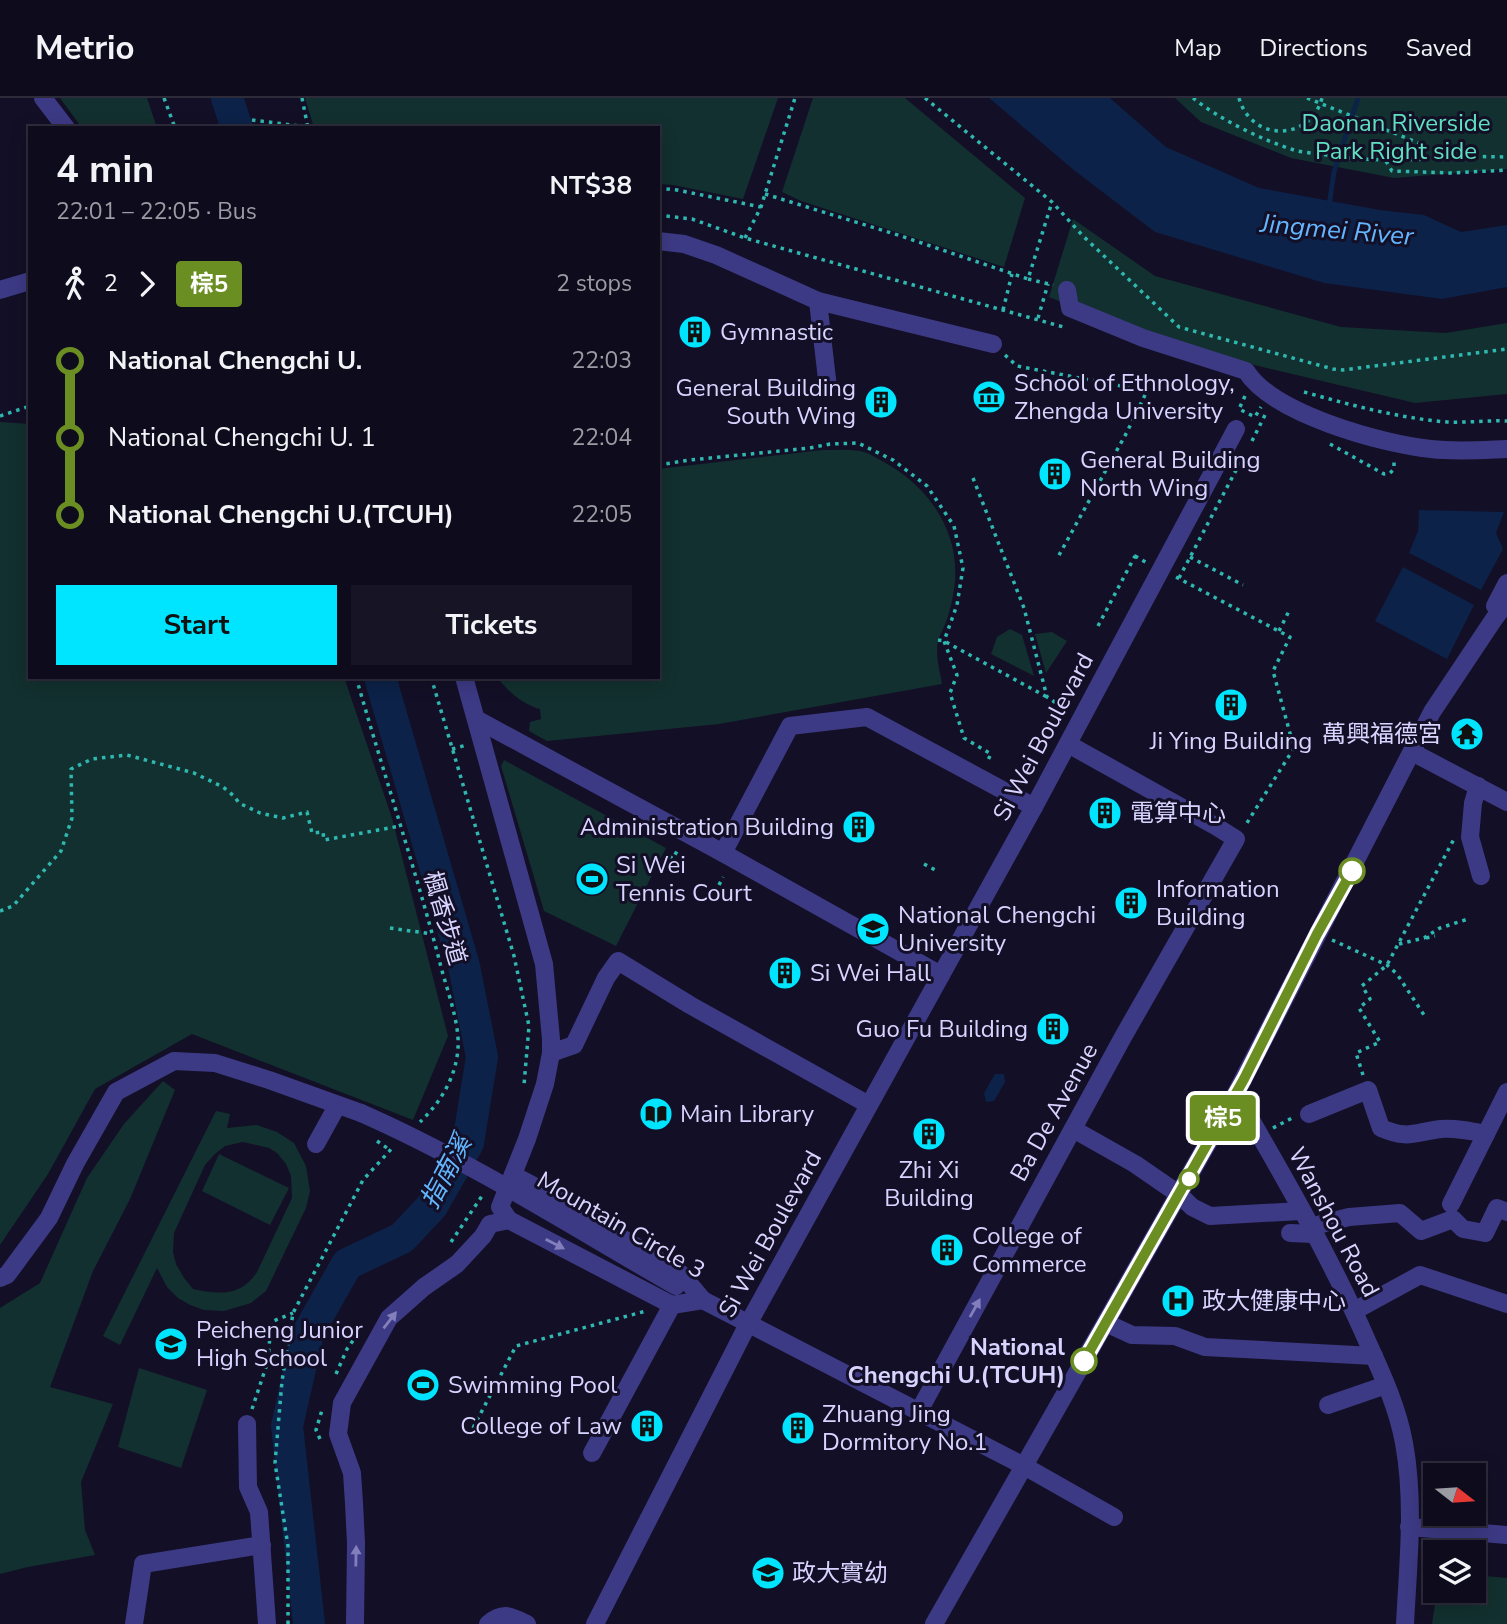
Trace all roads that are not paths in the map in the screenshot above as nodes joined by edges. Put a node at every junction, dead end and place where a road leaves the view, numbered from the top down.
1 (43, 98) edge
2 (64, 126) edge
3 (660, 241) edge
4 (28, 282) edge
5 (1067, 289) road end
6 (0, 290) edge
7 (818, 301) junction
8 (993, 344) road end
9 (828, 388) dead end
10 (1236, 429) dead end
11 (1507, 449) edge
12 (1507, 583) edge
13 (1505, 607) edge
14 (465, 679) edge
15 (476, 719) junction
16 (1068, 744) junction
17 (1412, 752) junction
18 (1478, 786) junction
19 (1507, 802) edge
20 (1034, 807) junction
21 (723, 853) junction
22 (1481, 876) dead end
23 (941, 975) junction
24 (551, 1053) junction
25 (1507, 1092) edge
26 (1236, 1094) junction
27 (869, 1105) junction
28 (337, 1106) junction
29 (1302, 1115) road end
30 (1073, 1129) junction
31 (1486, 1134) junction
32 (316, 1144) dead end
33 (513, 1175) junction
34 (1180, 1195) junction
35 (1451, 1204) dead end
36 (1502, 1210) edge
37 (504, 1214) junction
38 (1308, 1224) junction
39 (1290, 1233) dead end
40 (0, 1279) edge
41 (703, 1300) junction
42 (1507, 1304) edge
43 (672, 1305) junction
44 (1354, 1311) junction
45 (1106, 1323) junction
46 (748, 1324) junction
47 (1374, 1356) junction
48 (1386, 1385) junction
49 (1328, 1405) dead end
50 (919, 1411) junction
51 (247, 1424) road end
52 (592, 1452) dead end
53 (1024, 1466) junction
54 (1114, 1517) dead end
55 (1409, 1527) junction
56 (1507, 1535) edge
57 (262, 1542) junction
58 (134, 1624) edge
59 (267, 1624) edge
60 (355, 1624) edge
61 (488, 1624) edge
62 (527, 1624) edge
63 (595, 1624) edge
64 (934, 1624) edge
65 (1405, 1624) edge

1 - 2 street
3 - 7 street
4 - 6 street
5 - 11 street
7 - 8 street
7 - 9 street
10 - 16 street, Si Wei Boulevard
12 - 13 street
13 - 17 street
14 - 15 street
15 - 21 street
15 - 24 street
16 - 20 street, Si Wei Boulevard
16 - 30 street, Ba De Avenue
17 - 18 street
17 - 26 street
18 - 19 street
18 - 22 street
20 - 21 street
20 - 23 street, Si Wei Boulevard
21 - 23 street
23 - 27 street, Si Wei Boulevard
24 - 27 street
24 - 33 street
25 - 31 street
26 - 34 street
26 - 38 street, Wanshou Road
27 - 46 street, Si Wei Boulevard
28 - 32 street
28 - 40 street
28 - 41 street, Mountain Circle 3, bridge
29 - 31 street
30 - 34 street
50 -> 30 street, Ba De Avenue
31 - 35 street
33 - 37 street
33 - 41 street
34 - 38 street
34 - 45 street
36 - 38 street
37 -> 43 street
60 -> 37 street
38 - 39 street
38 - 44 street, Wanshou Road
41 - 43 street
41 - 46 street, Mountain Circle 3
42 - 44 street
43 - 52 street
44 - 47 street, Wanshou Road
45 - 47 street
45 - 53 street
46 - 50 street, Mountain Circle 3
46 - 63 street, Si Wei Boulevard
47 - 48 street, Wanshou Road
48 - 49 street
48 - 55 street, Wanshou Road
50 - 53 street, Mountain Circle 3
51 - 57 street
53 - 54 street, Mountain Circle 3
53 - 64 street
55 - 56 street
55 - 65 street, Wanshou Road
57 - 58 street
57 - 59 street
61 - 62 street

